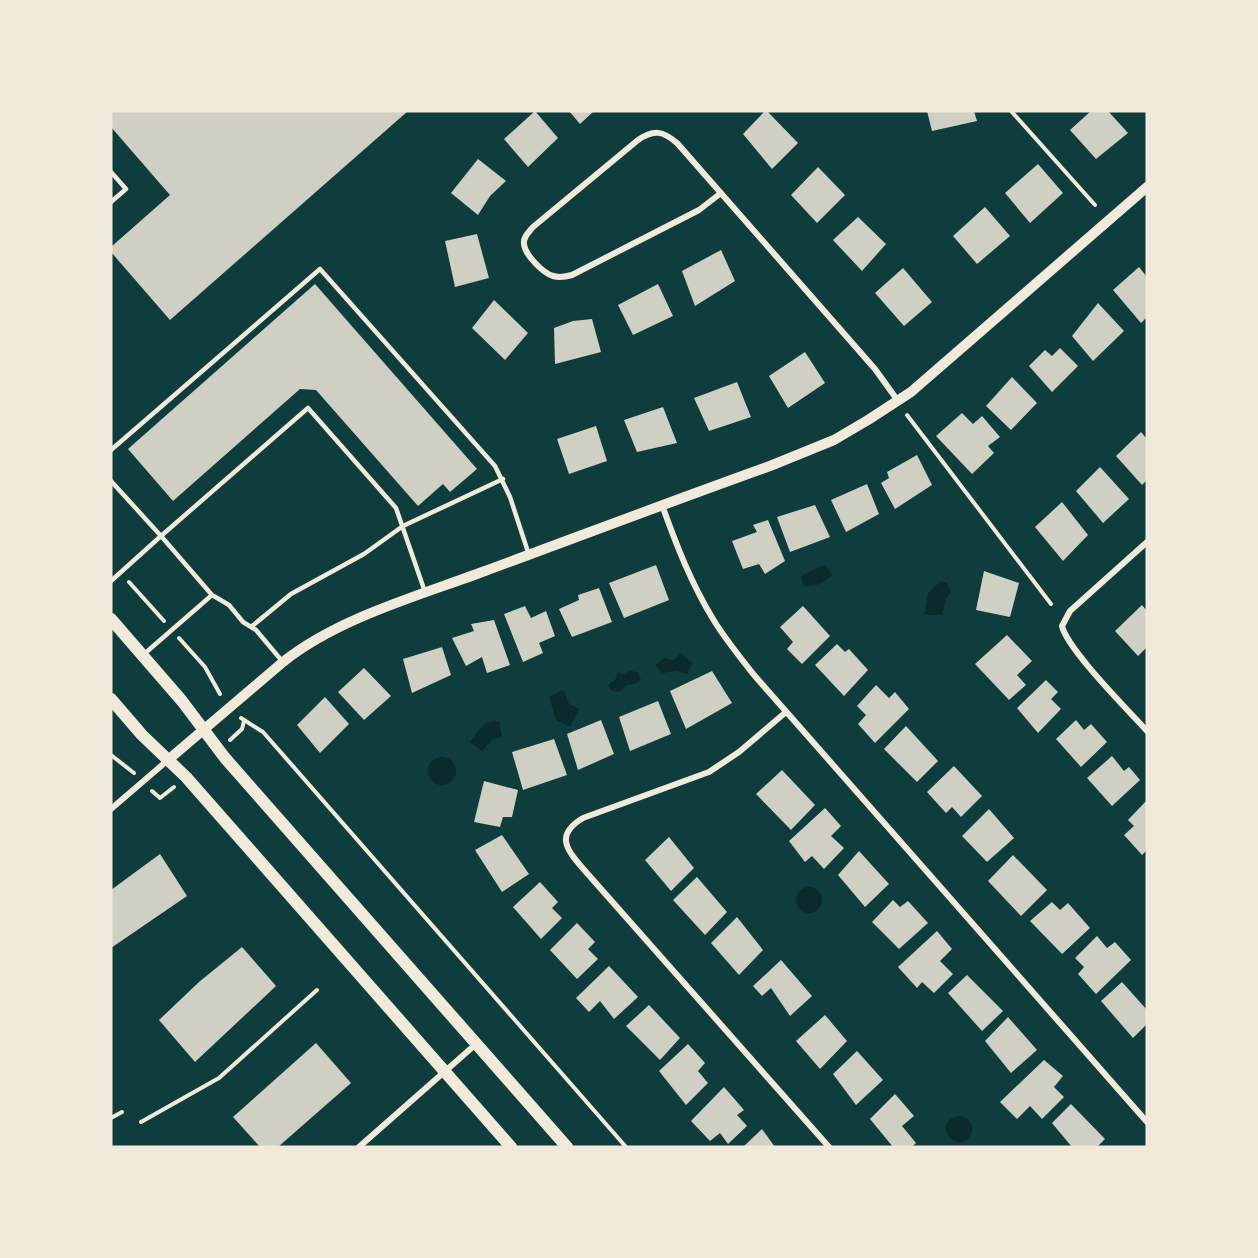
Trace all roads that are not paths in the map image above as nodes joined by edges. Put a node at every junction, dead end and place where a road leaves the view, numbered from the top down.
1 (111, 172) edge
2 (1147, 186) edge
3 (721, 193) junction
4 (111, 202) edge
5 (898, 401) junction
6 (111, 450) edge
7 (502, 479) junction
8 (111, 481) edge
9 (662, 505) junction
10 (403, 526) junction
11 (161, 536) junction
12 (1147, 542) edge
13 (529, 555) junction
14 (111, 581) edge
15 (425, 593) junction
16 (212, 595) junction
17 (111, 619) edge
18 (251, 627) junction
19 (143, 655) junction
20 (283, 662) junction
21 (111, 699) edge
22 (786, 712) junction
23 (203, 730) junction
24 (1147, 731) edge
25 (168, 760) junction
26 (111, 808) edge
27 (476, 1044) junction
28 (445, 1072) junction
29 (1147, 1122) edge
30 (359, 1147) edge
31 (511, 1147) edge
32 (567, 1147) edge
33 (829, 1147) edge

1 - 4 lane
2 - 5 street
3 - 3 street
3 - 5 street
5 - 9 street
6 - 7 lane
7 - 10 lane
7 - 13 lane
8 - 11 lane
9 - 13 street
9 - 22 street
10 - 11 lane
10 - 15 lane
10 - 18 lane
11 - 14 lane
11 - 16 lane
12 - 24 street
13 - 15 street
15 - 20 street
16 - 18 lane
16 - 19 lane
17 - 19 main road
18 - 20 lane
19 - 23 main road
20 - 23 street
21 - 25 main road
22 - 29 street
22 - 33 street
23 - 25 street
23 - 27 main road
25 - 26 street
25 - 28 main road
27 - 28 street
27 - 32 main road
28 - 30 street
28 - 31 main road

